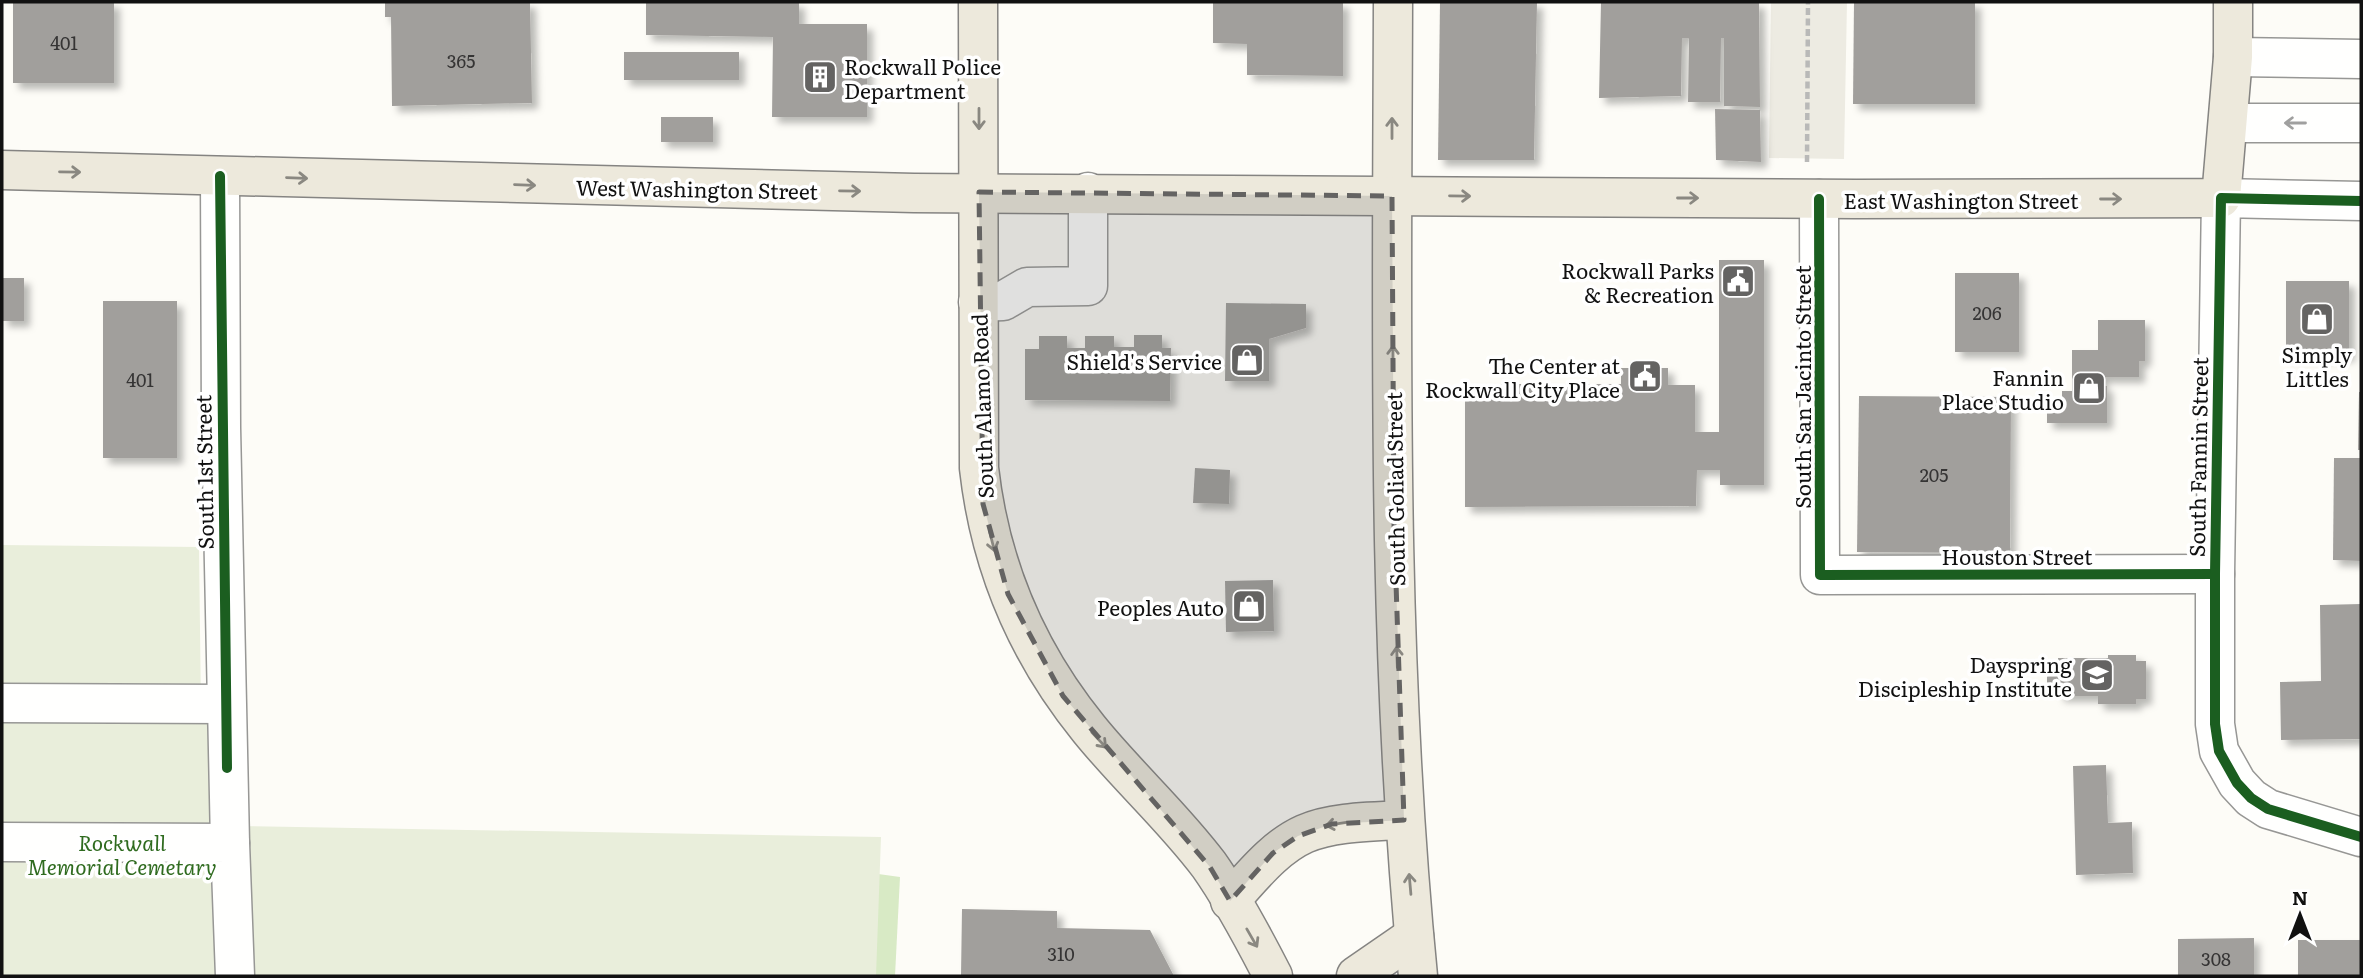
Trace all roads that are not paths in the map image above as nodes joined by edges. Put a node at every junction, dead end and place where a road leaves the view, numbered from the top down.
1 (978, 2) edge
2 (1393, 2) edge
3 (2233, 2) edge
4 (2233, 57) junction
5 (2361, 60) edge
6 (2228, 123) junction
7 (2361, 123) edge
8 (2, 170) edge
9 (220, 176) junction
10 (979, 192) junction
11 (1088, 192) junction
12 (1392, 196) junction
13 (2221, 198) junction
14 (1813, 199) junction
15 (2361, 201) edge
16 (978, 302) junction
17 (2214, 574) junction
18 (1820, 575) joint
19 (2, 703) edge
20 (226, 704) junction
21 (1404, 820) junction
22 (2361, 837) edge
23 (2, 842) edge
24 (230, 843) junction
25 (1230, 901) junction
26 (1414, 936) junction
27 (235, 976) edge
28 (1277, 976) edge
29 (1356, 976) edge
30 (1418, 976) edge

1 -> 10 main road, South Alamo Road
12 -> 2 main road, South Goliad Street
3 - 4 main road, South Fannin Street
4 - 5 street
4 - 6 main road, South Fannin Street
7 -> 6 street
6 - 13 main road, South Fannin Street
8 -> 9 main road, West Washington Street
9 -> 10 main road, West Washington Street
9 - 20 street, South 1st Street
10 - 11 main road, West Washington Street
10 - 16 main road, South Alamo Road
11 - 12 main road, West Washington Street
11 - 16 street
12 -> 14 main road, East Washington Street
21 -> 12 main road, South Goliad Street
14 -> 13 main road, East Washington Street
13 - 15 street, East Washington Street
13 - 17 street, South Fannin Street
14 - 18 street, South San Jacinto Street
16 -> 25 main road, South Alamo Road
17 - 18 street, Houston Street
17 - 22 street, South Fannin Street
19 - 20 street
20 - 24 street, South 1st Street
21 -> 25 main road
26 -> 21 main road, South Goliad Street
23 - 24 street
24 - 27 street, South 1st Street
25 -> 28 main road, South Alamo Road
26 - 29 main road
26 - 30 main road, South Goliad Street

